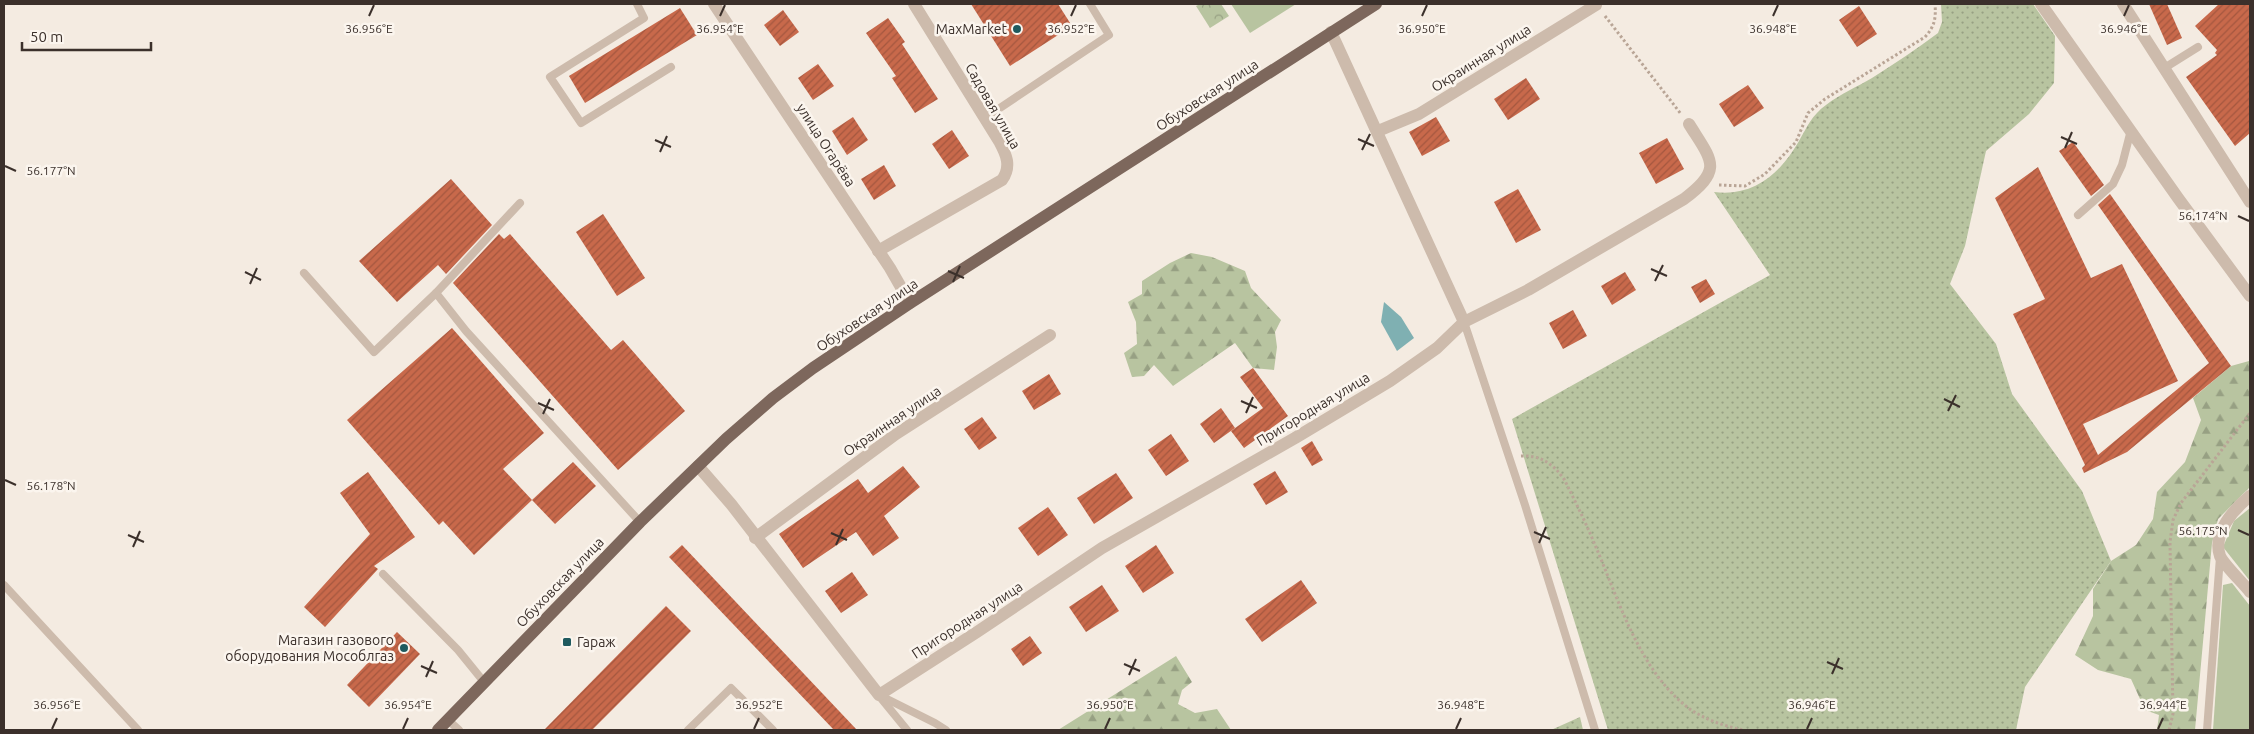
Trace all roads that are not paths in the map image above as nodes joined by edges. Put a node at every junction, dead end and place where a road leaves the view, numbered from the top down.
1 (637, 4) edge
2 (714, 4) edge
3 (915, 4) edge
4 (1090, 4) edge
5 (1376, 4) edge
6 (2041, 4) edge
7 (2124, 4) edge
8 (1596, 5) road end
9 (1331, 32) junction
10 (2198, 47) dead end
11 (671, 67) dead end
12 (2166, 67) junction
13 (985, 118) junction
14 (1689, 124) road end
15 (2131, 130) junction
16 (1378, 131) junction
17 (2250, 202) edge
18 (520, 203) dead end
19 (2078, 215) dead end
20 (878, 251) junction
21 (304, 273) dead end
22 (436, 293) junction
23 (2250, 296) edge
24 (910, 303) junction
25 (1464, 322) junction
26 (1050, 335) dead end
27 (698, 466) junction
28 (2250, 496) edge
29 (640, 522) junction
30 (755, 538) junction
31 (2220, 557) junction
32 (384, 574) dead end
33 (4, 585) edge
34 (2250, 592) edge
35 (484, 682) junction
36 (879, 695) junction
37 (448, 720) junction
38 (138, 730) edge
39 (438, 730) edge
40 (459, 730) edge
41 (688, 730) edge
42 (773, 730) edge
43 (907, 730) edge
44 (946, 730) edge
45 (1595, 730) edge
46 (2206, 730) edge

1 - 11 lane
2 - 20 street, улица Огарёва
3 - 13 street, Садовая улица
4 - 13 lane
5 - 9 main road, Обуховская улица
6 - 15 street
7 - 12 street
8 - 16 street, Окраинная улица
9 - 16 street
9 - 24 main road, Обуховская улица
10 - 12 lane
12 - 17 street
13 - 20 street, Садовая улица
14 - 25 street, Пригородная улица
15 - 19 lane
15 - 23 street
16 - 25 street
18 - 22 lane
20 - 24 street, улица Огарёва
21 - 22 lane
22 - 29 lane
24 - 27 main road, Обуховская улица
25 - 36 street, Пригородная улица
25 - 45 lane
26 - 30 street, Окраинная улица
27 - 29 main road, Обуховская улица
27 - 30 street
28 - 31 street
29 - 35 main road, Обуховская улица
30 - 36 street
31 - 34 street
31 - 46 lane
32 - 35 lane
33 - 38 lane
35 - 37 main road, Обуховская улица
36 - 43 lane
36 - 44 lane
37 - 39 main road, Обуховская улица
37 - 40 lane
41 - 42 lane

